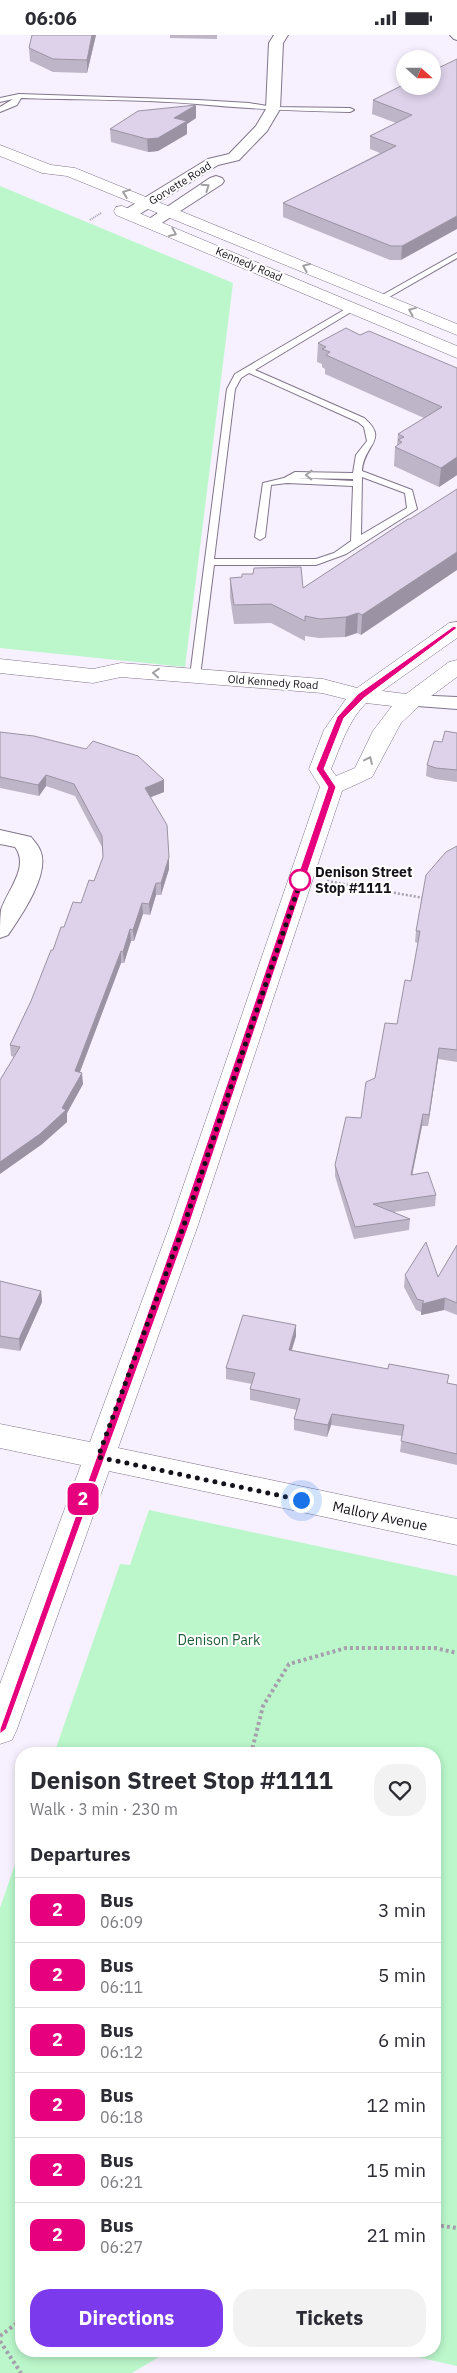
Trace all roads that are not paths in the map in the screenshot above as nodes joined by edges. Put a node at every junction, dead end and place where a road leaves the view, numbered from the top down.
1 (280, 35) edge
2 (19, 96) junction
3 (0, 99) edge
4 (273, 109) junction
5 (0, 110) edge
6 (350, 110) dead end
7 (0, 150) edge
8 (234, 157) junction
9 (48, 170) junction
10 (67, 188) dead end
11 (149, 202) junction
12 (102, 208) road end
13 (171, 211) junction
14 (128, 214) junction
15 (151, 223) junction
16 (457, 255) edge
17 (380, 298) junction
18 (352, 309) junction
19 (457, 330) edge
20 (457, 353) edge
21 (249, 370) junction
22 (358, 477) junction
23 (260, 537) dead end
24 (356, 542) junction
25 (210, 562) junction
26 (457, 628) edge
27 (0, 666) edge
28 (456, 671) edge
29 (93, 676) junction
30 (195, 676) junction
31 (361, 696) junction
32 (411, 701) junction
33 (457, 703) edge
34 (332, 787) junction
35 (0, 837) edge
36 (0, 930) edge
37 (0, 1436) edge
38 (98, 1457) junction
39 (457, 1532) edge
40 (0, 1729) edge

1 - 4 street, Gorvette Road
2 - 3 lane
2 - 4 lane
2 - 5 lane
4 - 6 lane
4 - 8 street, Gorvette Road
7 - 9 street, Kennedy Road
8 - 11 street, Gorvette Road
13 -> 8 street, Gorvette Road
9 - 10 street, Kennedy Road
11 -> 9 street, Kennedy Road
11 - 13 street, Kennedy Road
11 - 14 street, Gorvette Road
12 - 14 street, Kennedy Road
13 - 15 street, Gorvette Road
17 -> 13 street, Kennedy Road
14 - 15 street, Kennedy Road
15 -> 18 street, Kennedy Road
16 - 17 lane
19 -> 17 street, Kennedy Road
18 - 20 street, Kennedy Road
18 - 21 lane
21 - 22 lane
21 - 25 lane
22 - 23 lane
22 - 24 lane
22 - 24 lane
24 - 25 lane
25 - 30 lane
26 - 31 street
27 - 29 street, Old Kennedy Road
28 - 32 street
30 -> 29 street, Old Kennedy Road
29 - 31 street, Old Kennedy Road
30 - 31 street, Old Kennedy Road
31 - 32 street
31 - 34 street
32 - 33 street
34 -> 32 street
34 - 38 street
35 - 36 street
37 - 38 street, Mallory Avenue
38 - 39 street, Mallory Avenue
38 - 40 street

